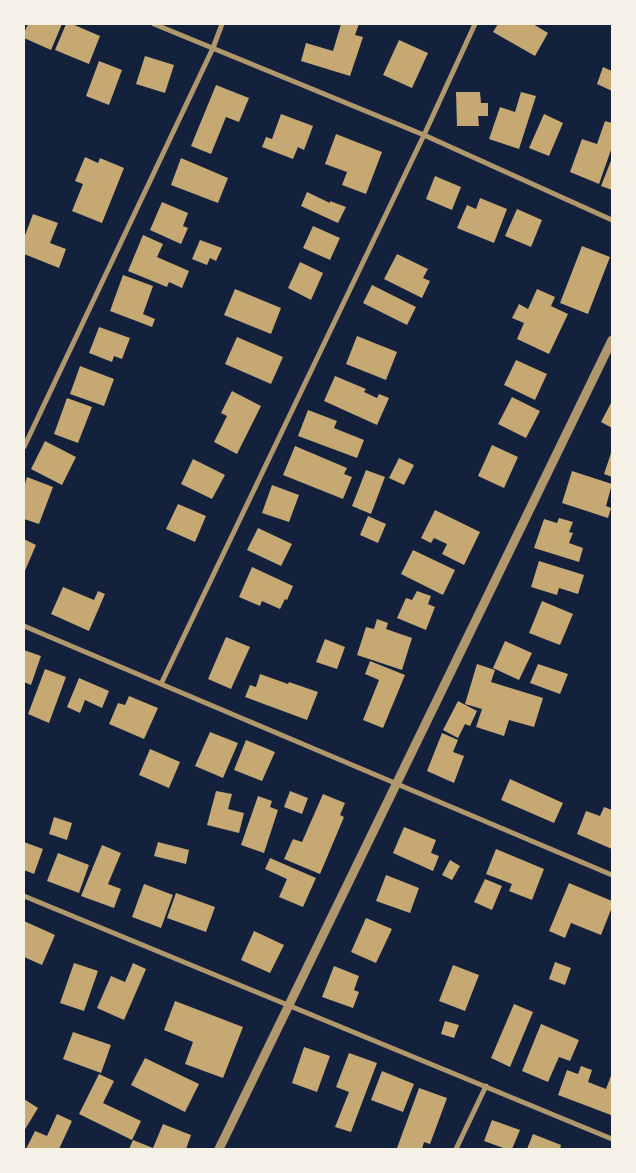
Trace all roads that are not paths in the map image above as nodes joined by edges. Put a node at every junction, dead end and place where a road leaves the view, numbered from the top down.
1 (154, 24) edge
2 (222, 24) edge
3 (475, 24) edge
4 (213, 48) junction
5 (424, 135) junction
6 (612, 220) edge
7 (612, 340) edge
8 (24, 447) edge
9 (24, 626) edge
10 (161, 684) junction
11 (398, 784) junction
12 (612, 875) edge
13 (24, 896) edge
14 (290, 1006) junction
15 (486, 1086) junction
16 (612, 1139) edge
17 (220, 1149) edge
18 (456, 1149) edge

1 - 4 street
2 - 4 street
3 - 5 street
4 - 5 street
4 - 8 street
5 - 6 street
5 - 10 street
7 - 11 street
9 - 10 street
10 - 11 street
11 - 12 street
11 - 14 street
13 - 14 street
14 - 15 street
14 - 17 street
15 - 16 street
15 - 18 street

